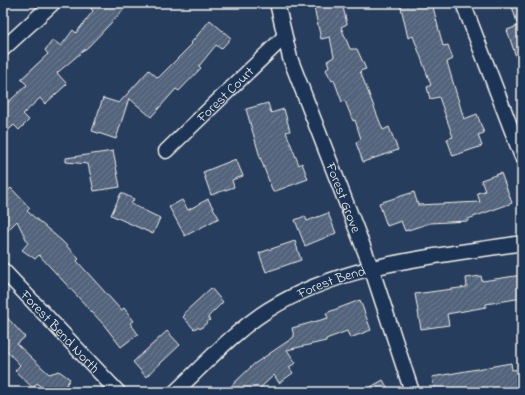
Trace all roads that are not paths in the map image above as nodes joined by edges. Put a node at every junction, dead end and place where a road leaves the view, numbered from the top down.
1 (53, 3) edge
2 (277, 3) edge
3 (463, 3) edge
4 (284, 37) junction
5 (3, 49) edge
6 (166, 151) dead end
7 (522, 157) edge
8 (522, 243) edge
9 (371, 266) junction
10 (3, 270) edge
11 (118, 392) edge
12 (175, 392) edge
13 (412, 392) edge

1 - 5 street
2 - 4 street, Forest Grove
3 - 7 street
4 - 6 street, Forest Court
4 - 9 street, Forest Grove
8 - 9 street, Forest Bend
9 - 12 street, Forest Bend
9 - 13 street, Forest Grove
10 - 11 street, Forest Bend North

